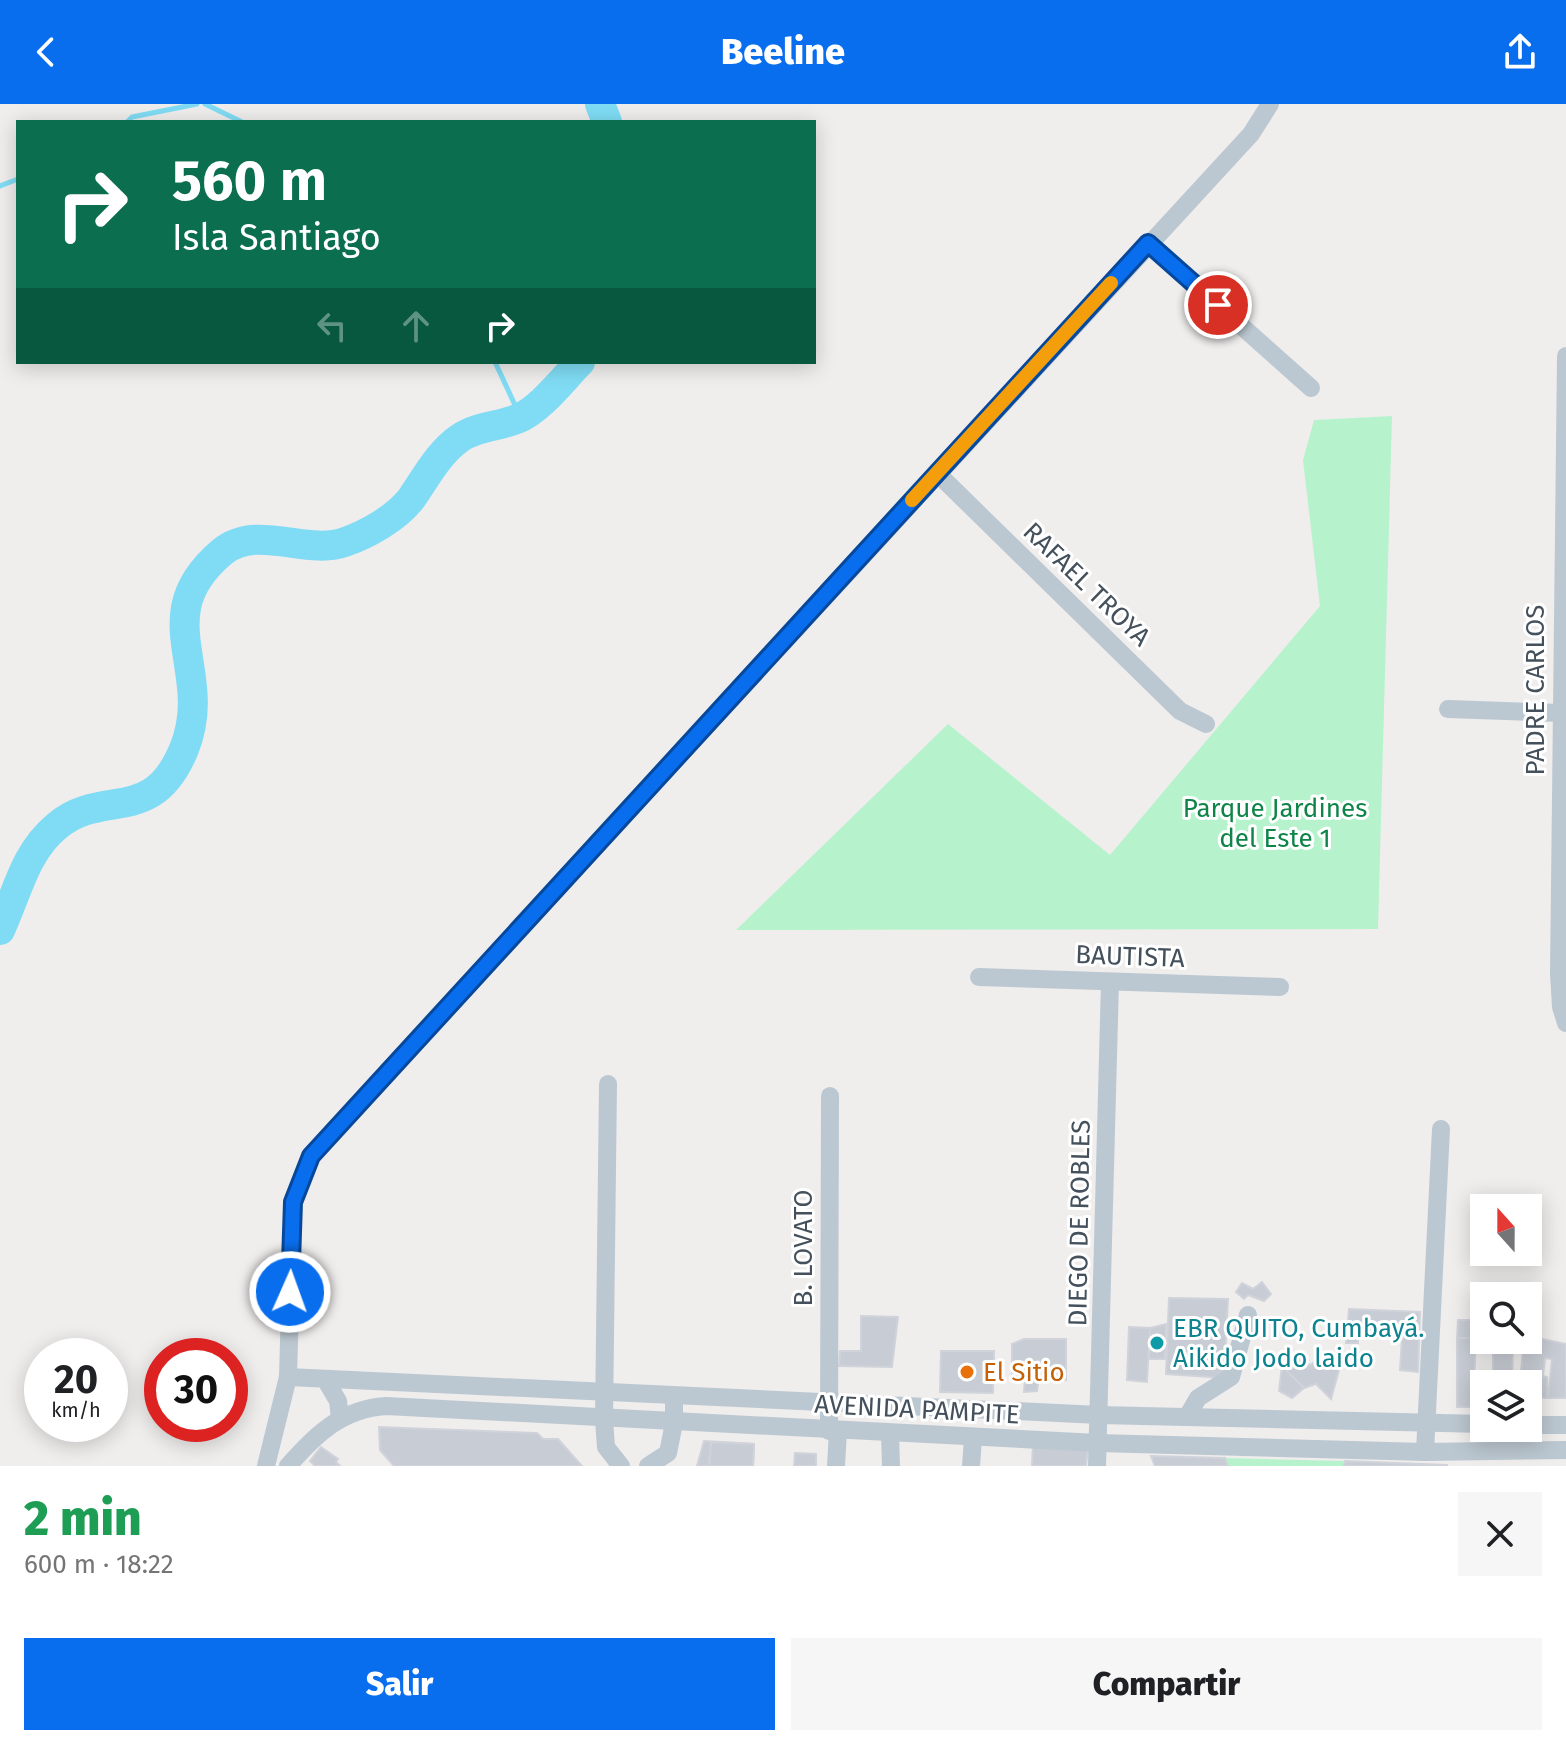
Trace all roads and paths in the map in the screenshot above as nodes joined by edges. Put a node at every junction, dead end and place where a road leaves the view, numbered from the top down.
1 (1270, 104) edge
2 (1148, 243) junction
3 (1566, 356) edge
4 (1311, 388) dead end
5 (937, 473) junction
6 (1448, 709) dead end
7 (1561, 713) junction
8 (1206, 724) dead end
9 (979, 977) dead end
10 (1110, 982) junction
11 (1280, 987) dead end
12 (1566, 1023) edge
13 (608, 1084) dead end
14 (830, 1096) dead end
15 (1441, 1129) dead end
16 (1248, 1315) dead end
17 (288, 1377) junction
18 (325, 1379) junction
19 (607, 1394) junction
20 (674, 1396) junction
21 (829, 1400) junction
22 (1099, 1415) junction
23 (1187, 1417) junction
24 (340, 1419) junction
25 (604, 1420) junction
26 (277, 1421) junction
27 (1426, 1422) junction
28 (674, 1423) junction
29 (1470, 1424) edge
30 (1542, 1425) edge
31 (1566, 1425) edge
32 (834, 1431) junction
33 (890, 1434) junction
34 (313, 1437) junction
35 (973, 1438) junction
36 (1098, 1443) junction
37 (1566, 1450) edge
38 (1425, 1452) junction
39 (266, 1466) edge
40 (288, 1466) edge
41 (621, 1466) edge
42 (650, 1466) edge
43 (836, 1466) edge
44 (891, 1466) edge
45 (971, 1466) edge
46 (1097, 1466) edge

1 - 2 street
2 - 4 street
2 - 5 street
3 - 7 street, PADRE CARLOS
5 - 8 street, RAFAEL TROYA
5 - 17 street
6 - 7 street
7 - 12 street, PADRE CARLOS
9 - 10 street, BAUTISTA
10 - 11 street, BAUTISTA
10 - 22 street, DIEGO DE ROBLES
13 - 19 street
14 - 21 street, B. LOVATO
15 - 27 street
16 - 23 street
17 - 18 street, AVENIDA PAMPITE
17 - 26 street
18 - 19 street, AVENIDA PAMPITE
18 - 24 street
19 - 20 street, AVENIDA PAMPITE
19 - 25 street
20 - 21 street, AVENIDA PAMPITE
20 - 28 street
21 - 22 street, AVENIDA PAMPITE
21 - 32 street, B. LOVATO
22 - 23 street, AVENIDA PAMPITE
22 - 36 street, DIEGO DE ROBLES
23 - 27 street, AVENIDA PAMPITE
24 - 25 street, AVENIDA PAMPITE
24 - 34 street, AVENIDA PAMPITE
25 - 28 street, AVENIDA PAMPITE
25 - 41 street
26 - 34 street
26 - 39 street
27 - 29 street, AVENIDA PAMPITE
27 - 38 street
28 - 32 street, AVENIDA PAMPITE
28 - 42 street
30 - 31 street
32 - 33 street, AVENIDA PAMPITE
32 - 43 street, B. LOVATO
33 - 35 street, AVENIDA PAMPITE
33 - 44 street
34 - 40 street, AVENIDA PAMPITE
35 - 36 street, AVENIDA PAMPITE
35 - 45 street
36 - 38 street, AVENIDA PAMPITE
36 - 46 street, DIEGO DE ROBLES
37 - 38 street, AVENIDA PAMPITE

